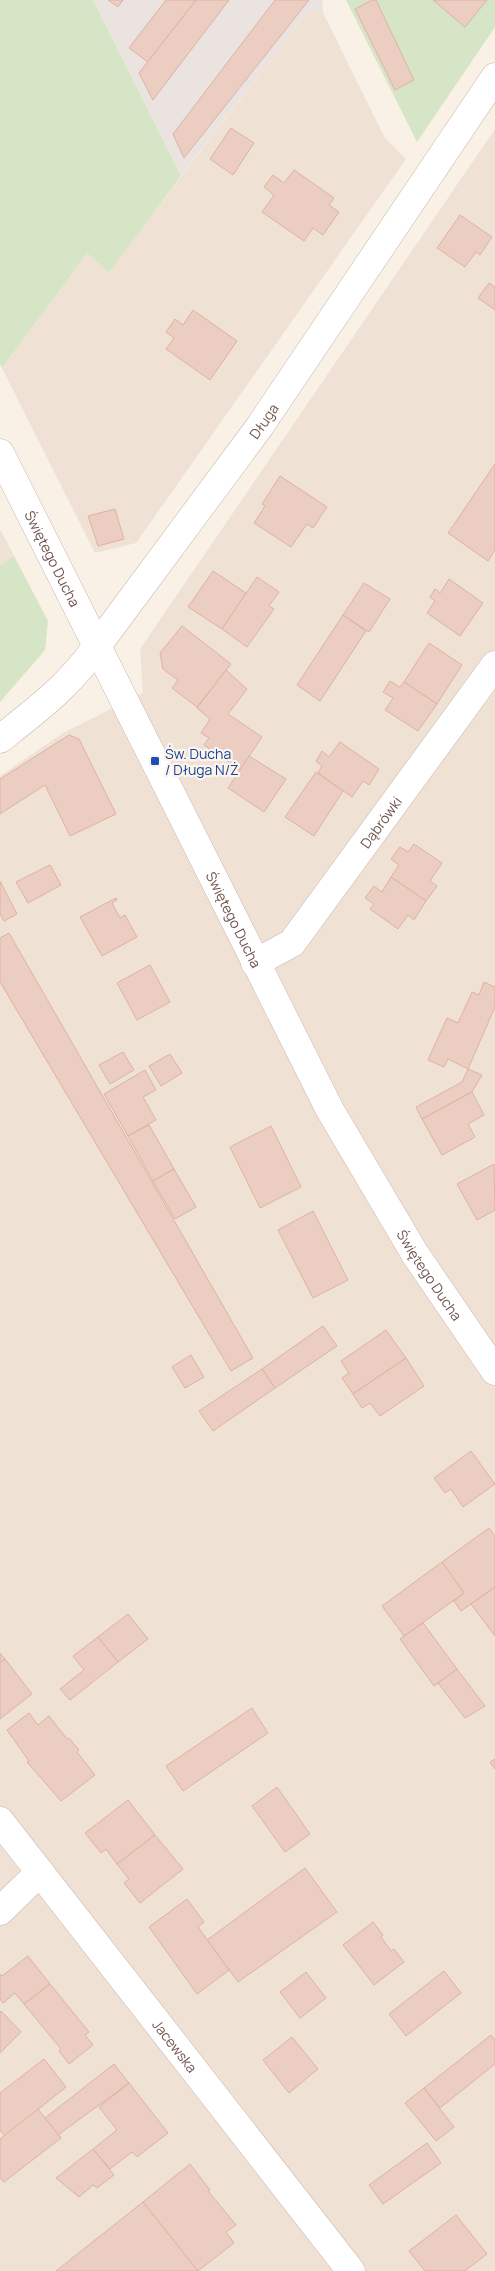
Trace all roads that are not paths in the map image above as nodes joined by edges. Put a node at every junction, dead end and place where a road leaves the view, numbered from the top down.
1 (495, 77) edge
2 (0, 453) edge
3 (97, 646) junction
4 (495, 665) edge
5 (0, 739) edge
6 (255, 963) junction
7 (495, 1371) edge
8 (0, 1821) edge
9 (40, 1872) junction
10 (0, 1910) edge
11 (352, 2271) edge

1 - 3 street, Długa
2 - 3 street, Świętego Ducha
3 - 5 street, Długa
3 - 6 street, Świętego Ducha
4 - 6 street, Dąbrówki
6 - 7 street, Świętego Ducha
8 - 9 street, Jacewska
9 - 10 street
9 - 11 street, Jacewska

